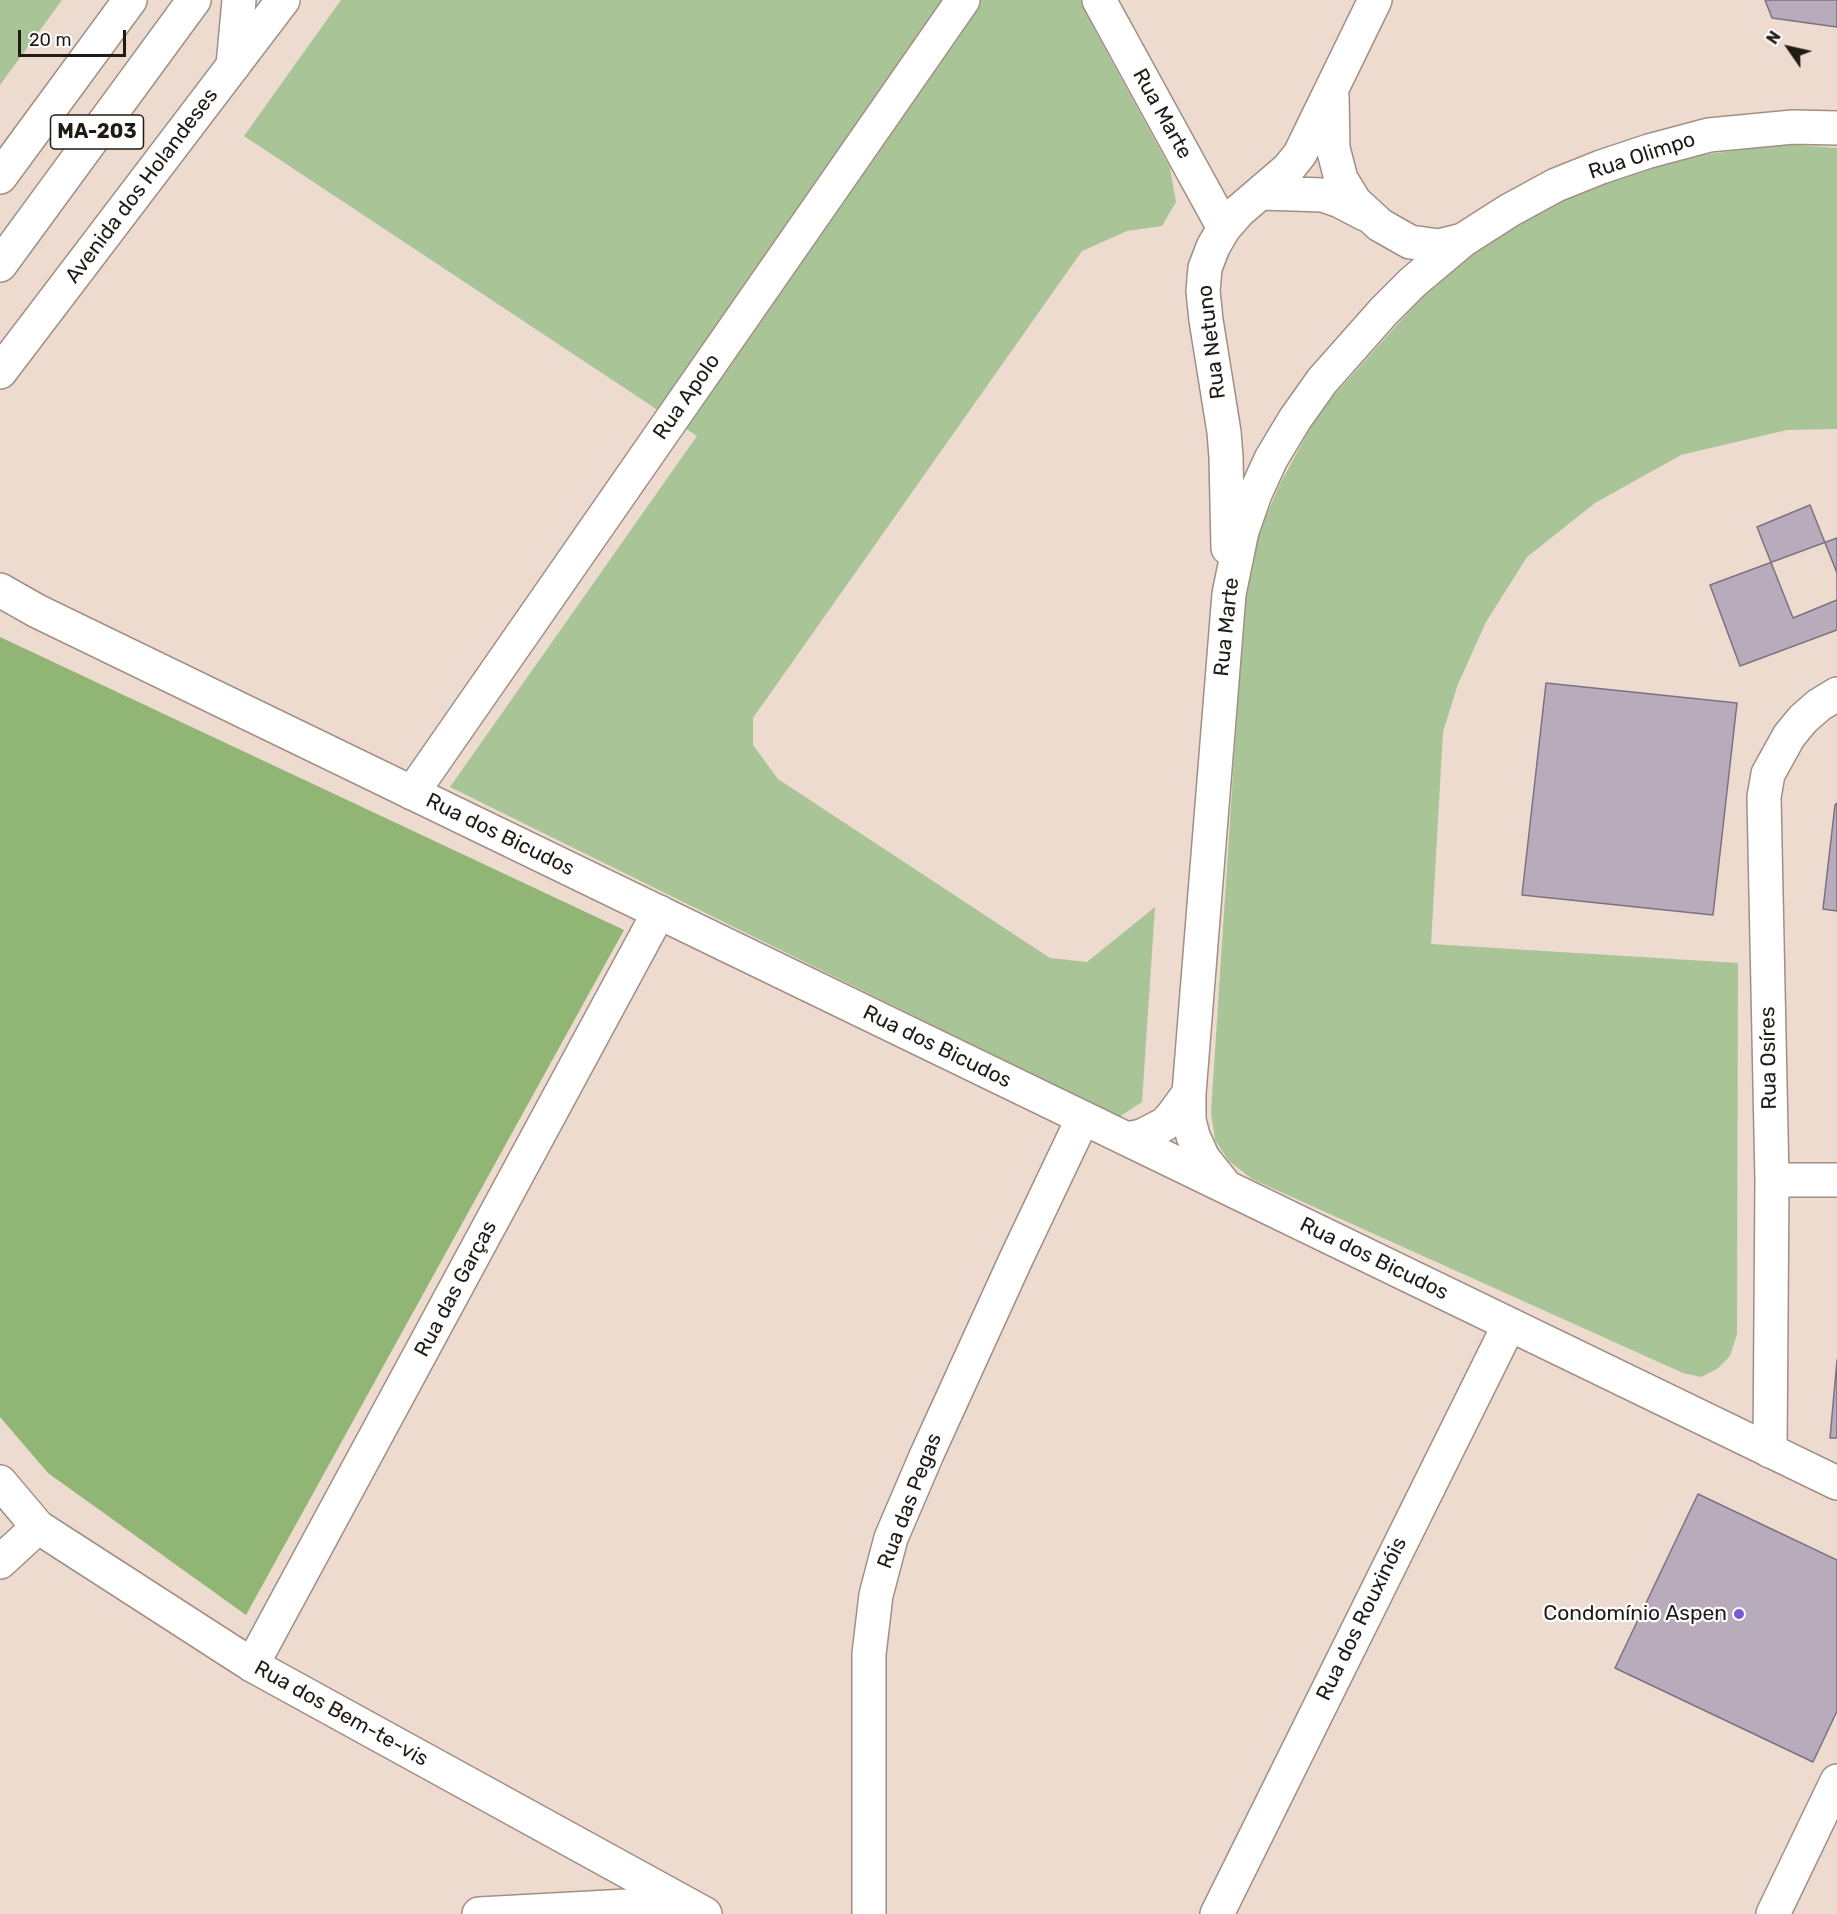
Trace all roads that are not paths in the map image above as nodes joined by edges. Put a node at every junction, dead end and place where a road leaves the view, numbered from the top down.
1 (130, 0) edge
2 (194, 0) edge
3 (239, 0) edge
4 (283, 0) edge
5 (1100, 0) edge
6 (1375, 0) edge
7 (963, 1) edge
8 (233, 66) junction
9 (1332, 91) junction
10 (1837, 128) edge
11 (0, 177) edge
12 (1262, 193) junction
13 (1369, 216) junction
14 (1224, 228) junction
15 (1463, 240) junction
16 (0, 265) edge
17 (0, 372) edge
18 (0, 576) edge
19 (0, 590) edge
20 (1229, 594) junction
21 (37, 611) junction
22 (1837, 694) edge
23 (412, 793) junction
24 (659, 912) junction
25 (1189, 1093) junction
26 (1083, 1118) junction
27 (1127, 1139) junction
28 (1772, 1180) junction
29 (1837, 1180) edge
30 (1229, 1189) junction
31 (1509, 1324) junction
32 (1770, 1451) junction
33 (0, 1482) edge
34 (1837, 1483) edge
35 (38, 1527) junction
36 (0, 1562) edge
37 (252, 1665) junction
38 (1837, 1781) edge
39 (694, 1909) edge
40 (479, 1914) edge
41 (868, 1914) edge
42 (1217, 1914) edge
43 (1773, 1914) edge

1 - 11 street, MA-203
2 - 16 street, MA-203
3 - 8 street
4 - 8 street, Avenida dos Holandeses
5 - 14 street, Rua Marte
6 - 9 street, Rua Netuno
7 - 23 street, Rua Apolo
8 - 17 street, Avenida dos Holandeses
9 - 12 street, Rua Netuno
9 - 13 street
10 - 15 street, Rua Olimpo
12 - 13 street
12 - 14 street, Rua Netuno
13 - 15 street
14 - 20 street, Rua Netuno
15 - 20 street, Rua Marte
18 - 21 street, Rua dos Bicudos
19 - 21 street, Rua dos Bicudos
20 - 25 street, Rua Marte
21 - 23 street, Rua dos Bicudos
22 - 28 street, Rua Osíres
23 - 24 street, Rua dos Bicudos
24 - 26 street, Rua dos Bicudos
24 - 37 street, Rua das Garças
25 - 27 street
25 - 30 street, Rua Marte
26 - 27 street, Rua dos Bicudos
26 - 41 street, Rua das Pegas
27 - 30 street, Rua dos Bicudos
28 - 29 street
28 - 32 street, Rua Osíres
30 - 31 street, Rua dos Bicudos
31 - 32 street, Rua dos Bicudos
31 - 42 street, Rua dos Rouxinóis
32 - 34 street, Rua dos Bicudos
33 - 35 street, Rua dos Bem-te-vis
35 - 36 street
35 - 37 street, Rua dos Bem-te-vis
37 - 39 street, Rua dos Bem-te-vis
38 - 43 street
39 - 40 street

